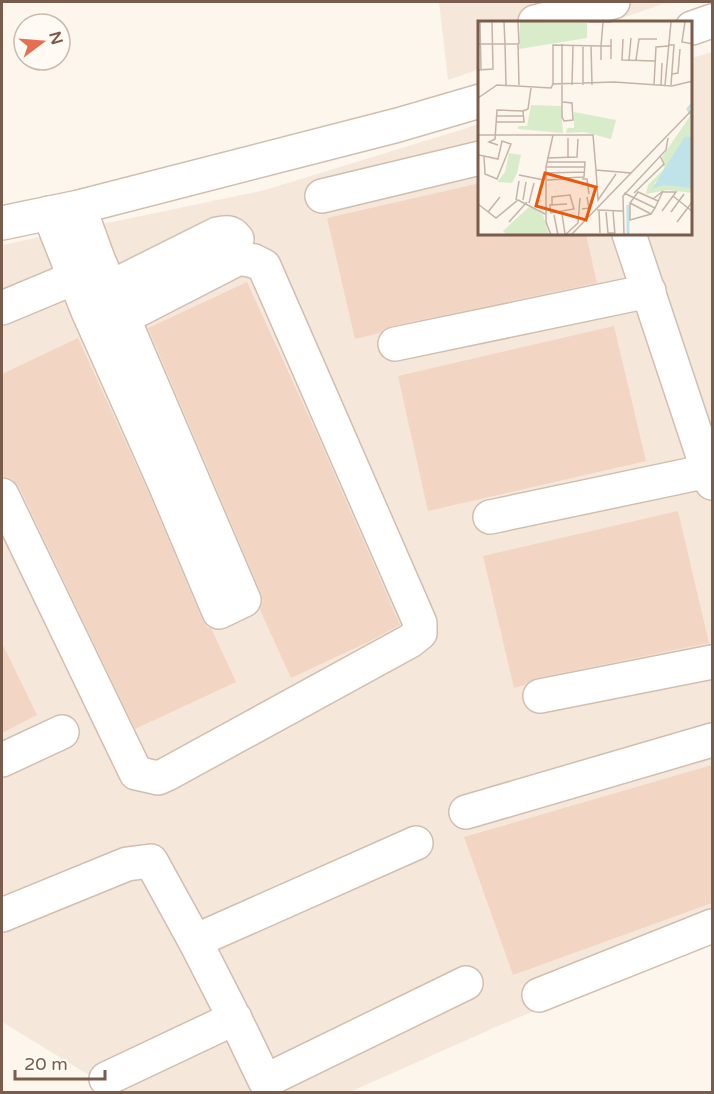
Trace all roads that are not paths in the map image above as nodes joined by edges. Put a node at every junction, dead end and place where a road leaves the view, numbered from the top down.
1 (614, 2) edge
2 (566, 8) edge
3 (537, 21) edge
4 (712, 21) edge
5 (693, 28) edge
6 (478, 102) edge
7 (478, 158) edge
8 (321, 196) dead end
9 (64, 210) junction
10 (2, 223) edge
11 (630, 236) edge
12 (237, 239) dead end
13 (74, 278) junction
14 (111, 287) junction
15 (649, 291) junction
16 (2, 308) edge
17 (111, 325) junction
18 (396, 344) dead end
19 (710, 477) edge
20 (2, 495) edge
21 (490, 517) dead end
22 (712, 662) edge
23 (540, 696) dead end
24 (62, 732) dead end
25 (712, 740) edge
26 (2, 760) edge
27 (466, 812) dead end
28 (416, 843) dead end
29 (2, 915) edge
30 (712, 926) edge
31 (195, 940) junction
32 (466, 983) dead end
33 (539, 995) dead end
34 (235, 1018) junction
35 (106, 1079) dead end
36 (268, 1087) edge

1 - 2 street
2 - 3 street
4 - 5 street
6 - 9 street
7 - 8 street
9 - 10 street
9 - 13 street
9 - 14 street
11 - 15 street
12 - 14 street
13 - 16 street
13 - 17 street
14 - 17 street
15 - 18 street
15 - 19 street
17 - 17 street
17 - 20 street
19 - 21 street
22 - 23 street
24 - 26 street
25 - 27 street
28 - 31 street
29 - 31 street
30 - 33 street
31 - 34 street
32 - 36 street
34 - 35 street
34 - 36 street

